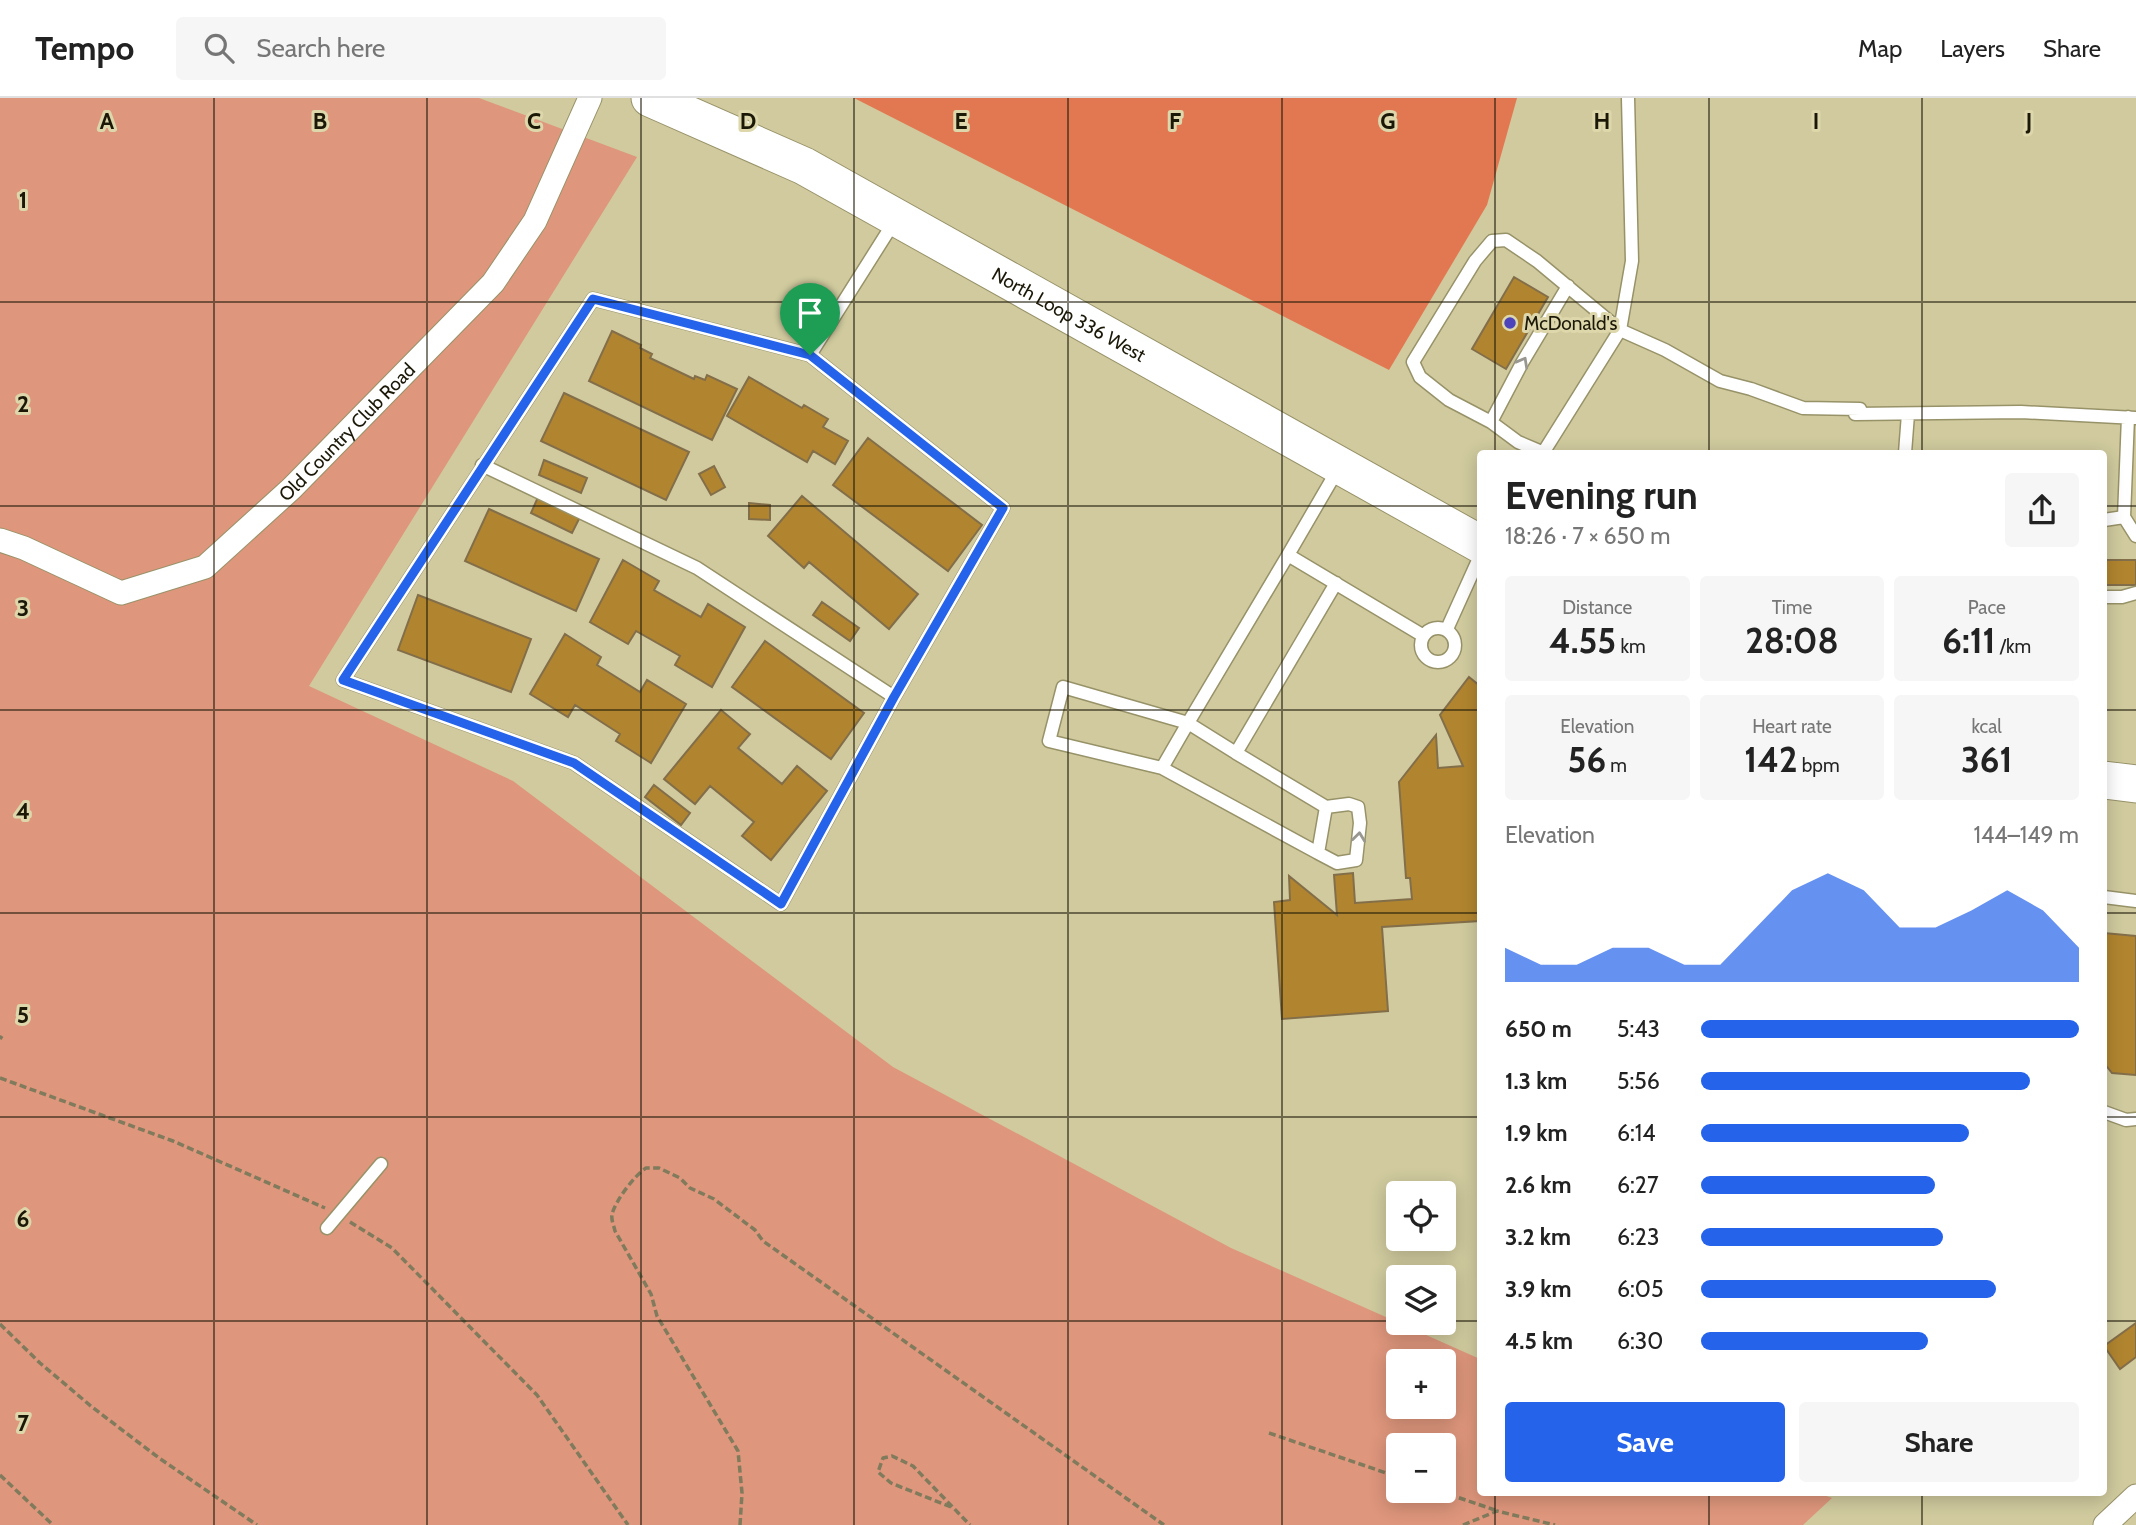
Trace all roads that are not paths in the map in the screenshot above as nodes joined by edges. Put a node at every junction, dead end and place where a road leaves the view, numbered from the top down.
1 (590, 98) edge
2 (650, 98) edge
3 (1628, 98) edge
4 (897, 216) junction
5 (1568, 286) junction
6 (1620, 330) junction
7 (810, 355) junction
8 (1908, 414) junction
9 (2132, 417) edge
10 (1490, 422) junction
11 (1536, 450) edge
12 (1545, 450) edge
13 (1905, 450) edge
14 (482, 465) junction
15 (1340, 466) junction
16 (2124, 517) junction
17 (2107, 520) edge
18 (2136, 536) edge
19 (0, 540) edge
20 (1477, 542) edge
21 (1288, 555) junction
22 (1477, 563) edge
23 (1336, 583) junction
24 (2136, 593) edge
25 (2107, 597) edge
26 (1447, 629) junction
27 (1422, 635) junction
28 (894, 697) junction
29 (1188, 723) junction
30 (1236, 753) junction
31 (1162, 768) junction
32 (2107, 780) edge
33 (2136, 784) edge
34 (1326, 807) junction
35 (1318, 853) junction
36 (2107, 898) edge
37 (2136, 901) edge
38 (2107, 1113) edge
39 (2136, 1119) edge
40 (381, 1164) dead end
41 (327, 1228) dead end
42 (2136, 1496) edge
43 (2105, 1525) edge

1 - 19 street, Old Country Club Road
2 - 4 main road, North Loop 336 West
3 - 6 lane
4 - 7 lane
4 - 15 main road, North Loop 336 West
5 - 6 lane
10 -> 5 lane
5 - 10 lane
6 - 8 lane
6 - 12 lane
7 - 14 lane
7 - 28 lane
8 - 9 lane
8 - 13 lane
9 - 16 lane
10 - 11 lane
14 - 28 lane
14 - 28 lane
15 - 20 main road, North Loop 336 West
15 - 21 lane
16 - 17 lane
16 - 18 lane
21 - 23 lane
21 - 29 lane
22 - 26 lane
23 - 27 lane
23 - 30 lane
24 - 25 lane
26 - 27 lane
26 - 27 lane
29 - 30 lane
29 - 31 lane
29 - 31 lane
30 - 34 lane
31 - 35 lane
32 - 33 main road
34 - 35 lane
35 -> 34 lane
36 - 37 lane
38 - 39 lane
40 - 41 lane
42 - 43 street

